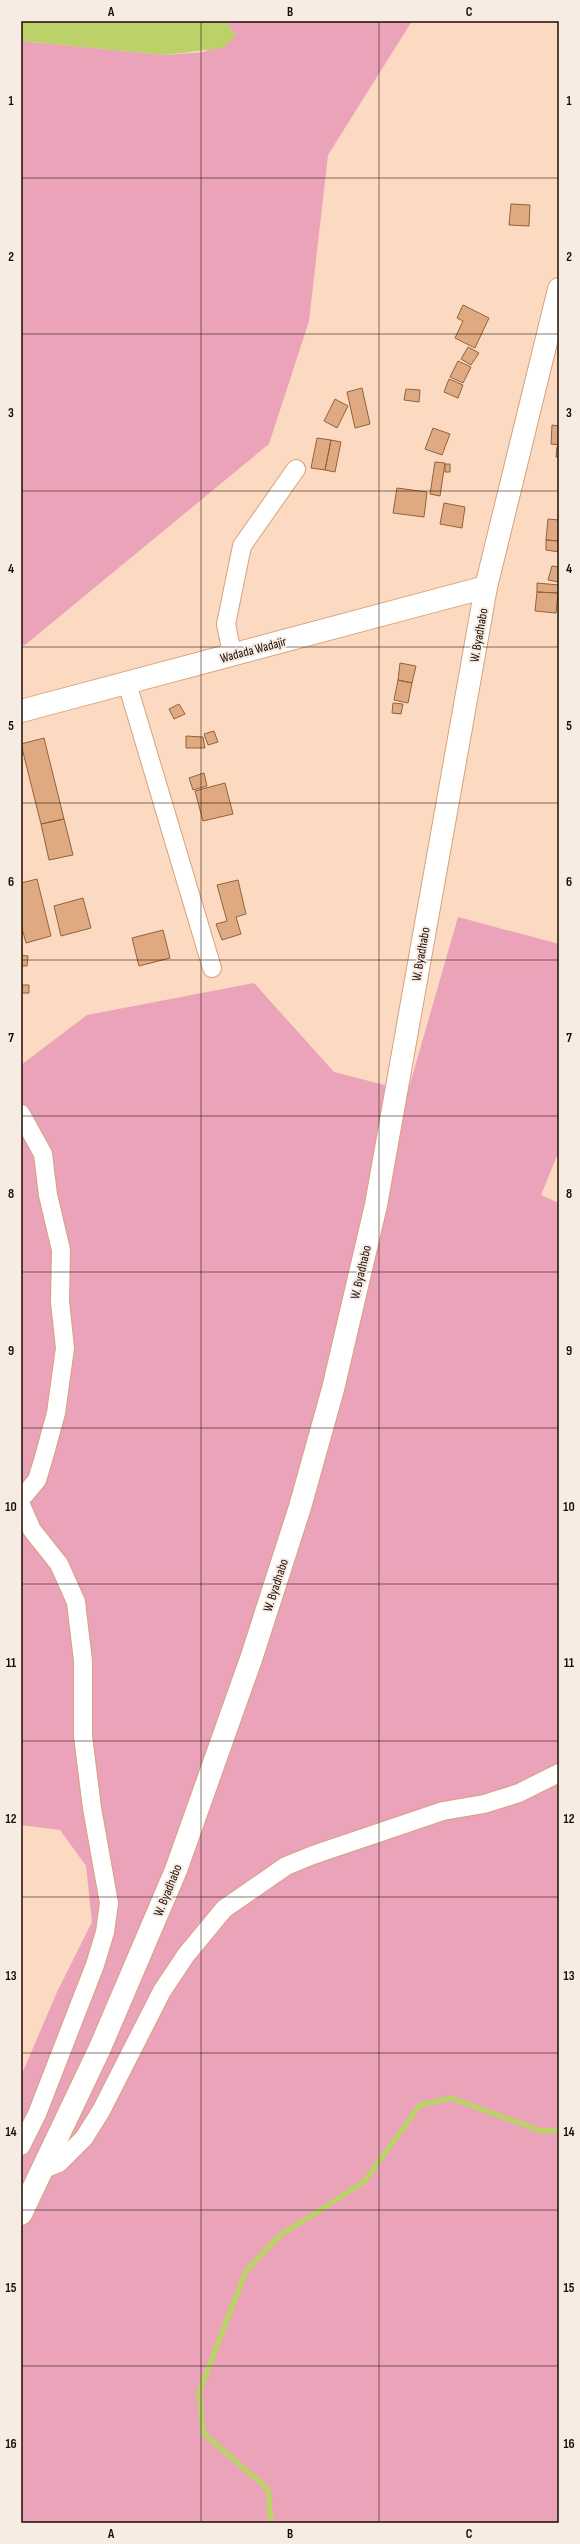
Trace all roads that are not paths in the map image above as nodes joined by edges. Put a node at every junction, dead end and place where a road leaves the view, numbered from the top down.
1 (559, 289) edge
2 (296, 469) dead end
3 (486, 588) junction
4 (232, 654) junction
5 (127, 683) junction
6 (21, 711) edge
7 (212, 968) dead end
8 (21, 1114) edge
9 (21, 1499) edge
10 (21, 1505) edge
11 (559, 1774) edge
12 (21, 2146) edge
13 (43, 2169) junction
14 (21, 2214) edge

1 - 3 main road, W. Byadhabo
2 - 4 street
3 - 4 main road, Wadada Wadajir
3 - 13 main road, W. Byadhabo
4 - 5 main road, Wadada Wadajir
5 - 6 main road, Wadada Wadajir
5 - 7 street
8 - 9 street
10 - 12 street
11 - 13 street
13 - 14 main road, W. Byadhabo

